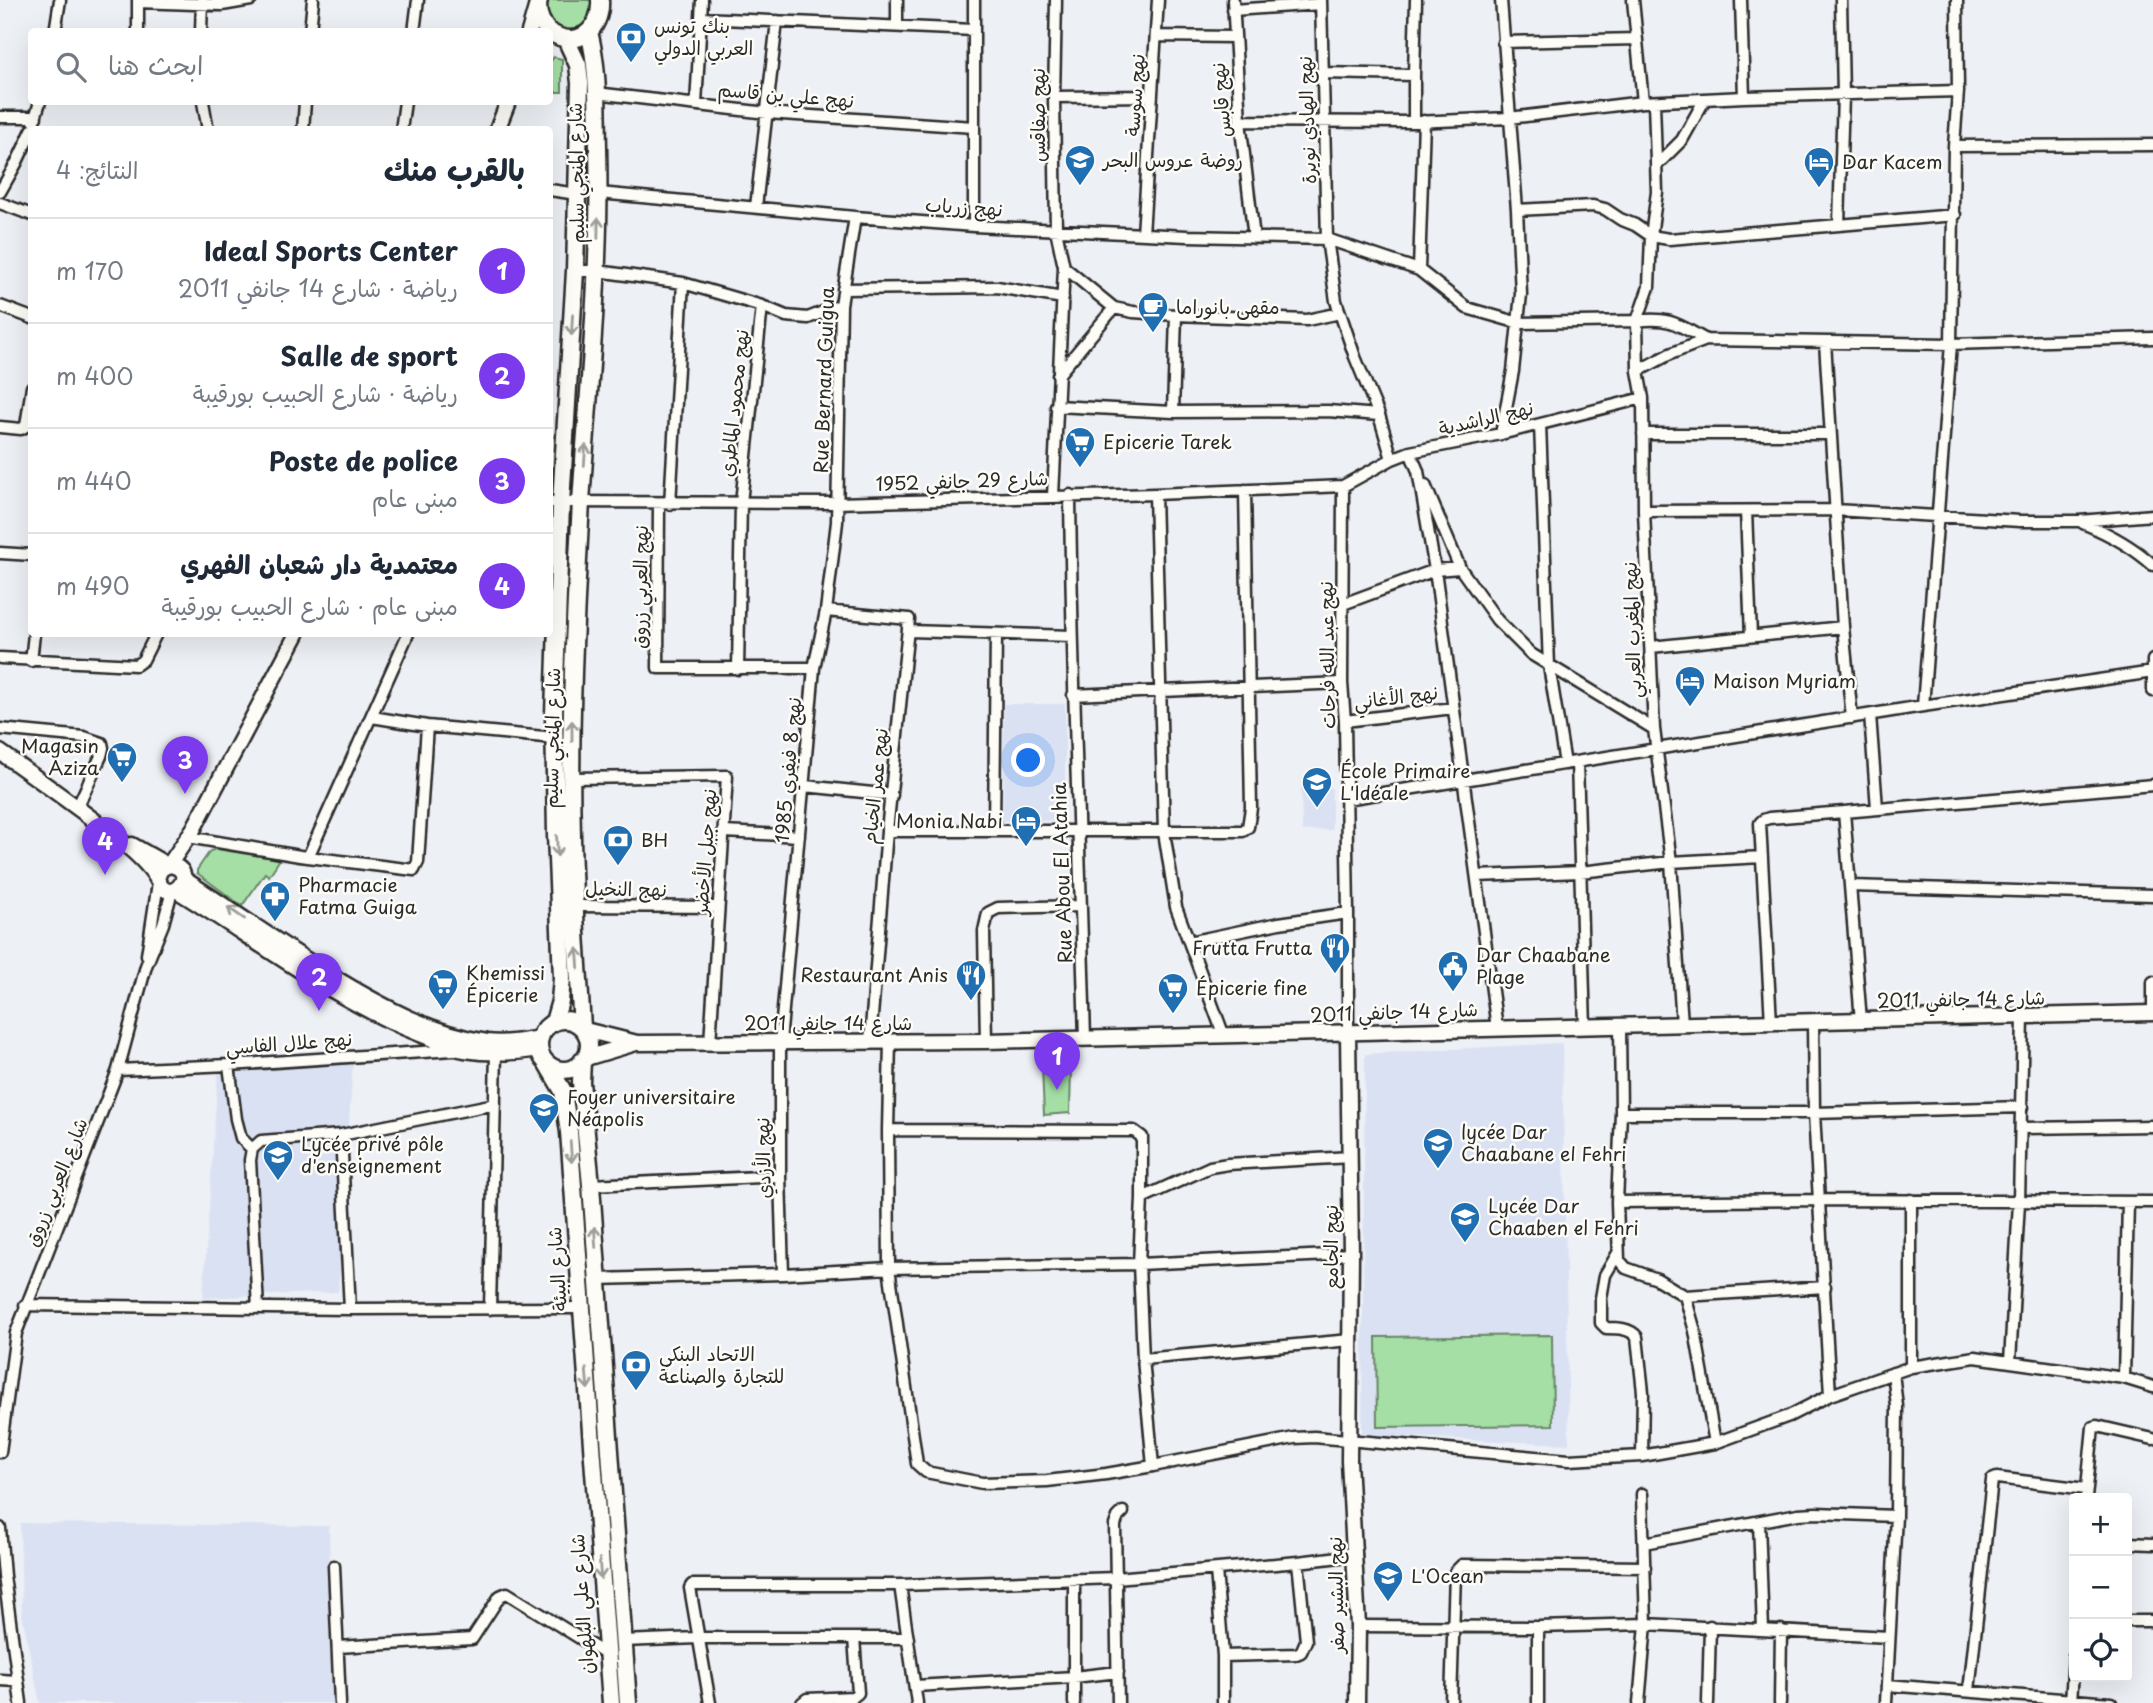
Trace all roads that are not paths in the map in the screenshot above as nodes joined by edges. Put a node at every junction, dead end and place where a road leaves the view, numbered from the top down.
1 (60, 0) edge
2 (251, 0) edge
3 (313, 0) edge
4 (418, 0) edge
5 (600, 0) edge
6 (702, 0) edge
7 (897, 0) edge
8 (974, 0) edge
9 (1056, 0) edge
10 (1158, 0) edge
11 (1416, 0) edge
12 (1501, 0) edge
13 (1633, 0) edge
14 (1741, 0) edge
15 (1841, 0) edge
16 (1957, 0) edge
17 (138, 1) edge
18 (202, 1) edge
19 (538, 1) edge
20 (1321, 2) edge
21 (1233, 5) edge
22 (701, 18) junction
23 (777, 21) junction
24 (897, 26) junction
25 (56, 28) edge
26 (138, 28) edge
27 (201, 28) edge
28 (310, 28) edge
29 (414, 28) edge
30 (530, 28) edge
31 (547, 28) edge
32 (974, 30) junction
33 (589, 32) junction
34 (554, 35) edge
35 (1156, 36) junction
36 (1234, 37) junction
37 (1637, 39) junction
38 (1503, 42) junction
39 (1323, 73) junction
40 (1415, 75) junction
41 (1958, 92) junction
42 (596, 93) junction
43 (1843, 95) junction
44 (1152, 96) junction
45 (1054, 97) junction
46 (1744, 97) junction
47 (1706, 99) junction
48 (1648, 102) junction
49 (696, 104) junction
50 (39, 105) edge
51 (204, 105) edge
52 (305, 105) edge
53 (405, 105) edge
54 (507, 105) edge
55 (767, 113) junction
56 (0, 117) edge
57 (36, 117) junction
58 (1509, 118) junction
59 (1240, 121) junction
60 (1325, 122) junction
61 (1419, 122) junction
62 (33, 126) edge
63 (207, 126) edge
64 (303, 126) edge
65 (402, 126) edge
66 (499, 126) edge
67 (974, 127) junction
68 (28, 139) edge
69 (2153, 145) edge
70 (1954, 146) junction
71 (1656, 166) junction
72 (553, 190) edge
73 (0, 192) edge
74 (599, 193) junction
75 (577, 194) junction
76 (0, 202) edge
77 (756, 207) junction
78 (1517, 210) junction
79 (28, 213) edge
80 (1955, 215) junction
81 (855, 217) junction
82 (1839, 225) junction
83 (974, 226) junction
84 (1056, 230) junction
85 (1143, 234) junction
86 (1651, 236) junction
87 (1254, 238) junction
88 (1327, 239) junction
89 (1063, 267) junction
90 (1419, 270) junction
91 (575, 271) junction
92 (598, 271) junction
93 (683, 283) junction
94 (843, 289) junction
95 (1063, 298) junction
96 (841, 305) junction
97 (0, 306) edge
98 (762, 306) junction
99 (1114, 308) junction
100 (1340, 313) junction
101 (1176, 315) junction
102 (28, 316) edge
103 (1637, 321) junction
104 (1519, 323) junction
105 (2153, 338) edge
106 (1706, 340) junction
107 (1825, 342) junction
108 (1951, 344) junction
109 (1637, 371) junction
110 (1058, 375) junction
111 (1643, 398) junction
112 (1056, 406) junction
113 (1173, 412) junction
114 (28, 413) edge
115 (1379, 415) junction
116 (1540, 424) junction
117 (0, 427) edge
118 (1501, 434) junction
119 (1643, 434) junction
120 (1830, 434) junction
121 (1410, 452) junction
122 (1392, 459) junction
123 (1418, 471) junction
124 (1343, 486) junction
125 (1245, 490) junction
126 (1155, 494) junction
127 (1070, 495) junction
128 (1053, 496) junction
129 (555, 502) edge
130 (581, 503) junction
131 (741, 503) junction
132 (837, 503) junction
133 (664, 504) junction
134 (1835, 510) junction
135 (1644, 511) junction
136 (1746, 511) junction
137 (1937, 515) junction
138 (2153, 515) edge
139 (2079, 522) junction
140 (0, 553) edge
141 (28, 555) edge
142 (2153, 565) edge
143 (1460, 568) junction
144 (1435, 570) junction
145 (1343, 604) junction
146 (826, 611) junction
147 (1843, 627) junction
148 (908, 631) junction
149 (996, 634) junction
150 (1072, 636) junction
151 (1751, 636) junction
152 (34, 637) edge
153 (155, 637) edge
154 (295, 637) edge
155 (407, 637) edge
156 (1651, 647) junction
157 (0, 657) edge
158 (2153, 660) edge
159 (31, 661) junction
160 (1549, 666) junction
161 (814, 668) junction
162 (738, 669) junction
163 (2153, 672) edge
164 (1342, 683) junction
165 (1250, 688) junction
166 (2153, 691) edge
167 (1162, 692) junction
168 (1073, 695) junction
169 (1923, 706) junction
170 (1452, 708) junction
171 (1870, 715) junction
172 (372, 717) junction
173 (1852, 718) junction
174 (1345, 721) junction
175 (427, 726) junction
176 (0, 729) edge
177 (1654, 729) junction
178 (555, 738) junction
179 (1657, 749) junction
180 (0, 752) edge
181 (1577, 762) junction
182 (1565, 764) junction
183 (572, 778) junction
184 (1464, 780) junction
185 (2153, 785) edge
186 (805, 786) junction
187 (892, 795) junction
188 (1346, 799) junction
189 (209, 800) junction
190 (77, 808) junction
191 (1877, 808) junction
192 (1844, 812) junction
193 (994, 830) junction
194 (887, 831) junction
195 (724, 832) junction
196 (1080, 832) junction
197 (1164, 832) junction
198 (799, 836) junction
199 (194, 838) junction
200 (120, 840) junction
201 (308, 857) junction
202 (1762, 857) junction
203 (1671, 862) junction
204 (168, 865) junction
205 (1580, 872) junction
206 (1477, 876) junction
207 (158, 881) junction
208 (178, 883) junction
209 (1851, 886) junction
210 (2153, 895) edge
211 (575, 905) junction
212 (1081, 905) junction
213 (718, 907) junction
214 (1348, 913) junction
215 (1189, 942) junction
216 (146, 966) junction
217 (2153, 982) edge
218 (2153, 1013) edge
219 (2023, 1017) junction
220 (1861, 1021) junction
221 (554, 1022) junction
222 (1813, 1022) junction
223 (1771, 1023) junction
224 (1682, 1024) junction
225 (1620, 1026) junction
226 (1585, 1027) junction
227 (583, 1028) junction
228 (1497, 1028) junction
229 (1348, 1034) junction
230 (1224, 1036) junction
231 (1085, 1039) junction
232 (870, 1041) junction
233 (890, 1041) junction
234 (986, 1041) junction
235 (780, 1042) junction
236 (637, 1043) junction
237 (710, 1043) junction
238 (540, 1044) junction
239 (462, 1050) junction
240 (496, 1053) junction
241 (584, 1059) junction
242 (547, 1064) junction
243 (229, 1065) junction
244 (118, 1070) junction
245 (495, 1104) junction
246 (2022, 1108) junction
247 (1621, 1113) junction
248 (1814, 1114) junction
249 (2153, 1126) edge
250 (2021, 1128) junction
251 (888, 1130) junction
252 (341, 1135) junction
253 (252, 1149) junction
254 (1350, 1157) junction
255 (780, 1176) junction
256 (591, 1185) junction
257 (1142, 1198) junction
258 (1819, 1200) junction
259 (1911, 1200) junction
260 (1618, 1202) junction
261 (2019, 1202) junction
262 (2128, 1202) junction
263 (2153, 1202) edge
264 (1618, 1253) junction
265 (1351, 1254) junction
266 (1139, 1264) junction
267 (890, 1268) junction
268 (783, 1274) junction
269 (597, 1279) junction
270 (1825, 1287) junction
271 (1685, 1296) junction
272 (25, 1305) junction
273 (258, 1308) junction
274 (581, 1308) junction
275 (350, 1309) junction
276 (490, 1309) junction
277 (1350, 1340) junction
278 (1143, 1359) junction
279 (2010, 1362) junction
280 (1911, 1367) junction
281 (5, 1370) edge
282 (1893, 1373) junction
283 (2124, 1378) junction
284 (2153, 1387) edge
285 (1830, 1395) junction
286 (1350, 1439) junction
287 (2153, 1439) edge
288 (1714, 1443) junction
289 (0, 1452) edge
290 (1642, 1456) junction
291 (1349, 1461) joint
292 (1153, 1466) junction
293 (2080, 1493) edge
294 (2086, 1493) edge
295 (1642, 1494) dead end
296 (596, 1501) joint
297 (613, 1503) joint
298 (1123, 1512) dead end
299 (1896, 1516) junction
300 (1759, 1522) junction
301 (0, 1528) edge
302 (1644, 1543) junction
303 (2132, 1543) edge
304 (2153, 1544) edge
305 (1356, 1555) junction
306 (1298, 1562) junction
307 (334, 1566) dead end
308 (1645, 1567) junction
309 (1216, 1570) junction
310 (1116, 1578) junction
311 (1074, 1580) junction
312 (900, 1585) junction
313 (2132, 1621) edge
314 (2153, 1621) edge
315 (1646, 1624) junction
316 (1358, 1626) junction
317 (1710, 1626) junction
318 (1452, 1627) junction
319 (1538, 1627) junction
320 (1763, 1630) junction
321 (1781, 1630) junction
322 (1889, 1637) junction
323 (698, 1638) junction
324 (854, 1638) junction
325 (908, 1638) junction
326 (623, 1641) junction
327 (338, 1647) junction
328 (607, 1655) junction
329 (1223, 1656) junction
330 (1118, 1672) junction
331 (1074, 1677) junction
332 (0, 1680) edge
333 (17, 1681) junction
334 (2072, 1682) edge
335 (1887, 1685) junction
336 (915, 1686) junction
337 (1969, 1691) junction
338 (2071, 1701) edge
339 (22, 1703) edge
340 (340, 1703) edge
341 (611, 1703) edge
342 (628, 1703) edge
343 (710, 1703) edge
344 (802, 1703) edge
345 (917, 1703) edge
346 (1074, 1703) edge
347 (1118, 1703) edge
348 (1223, 1703) edge
349 (1357, 1703) edge
350 (1451, 1703) edge
351 (1538, 1703) edge
352 (1639, 1703) edge
353 (1708, 1703) edge
354 (1780, 1703) edge
355 (1886, 1703) edge
356 (2110, 1703) edge

1 - 25 street
2 - 18 street
3 - 28 street
4 - 29 street
5 - 33 main road
6 - 22 street
7 - 24 street
8 - 32 street
9 - 45 street, نهج صفاقس
10 - 35 street, نهج سوسة
11 - 40 street
12 - 38 street
13 - 37 street, نهج المغرب العربي
14 - 46 street
15 - 43 street
16 - 41 street
17 - 18 street
17 - 26 street
18 - 27 street
19 - 30 street
19 - 31 main road, شارع المنجي سليم
20 - 21 street
20 - 39 street, نهج الهادي نويرة
21 - 36 street, نهج قابس
22 - 23 street
22 - 49 street
23 - 24 street
23 - 55 street
24 - 32 street
32 - 67 street
33 - 34 main road
33 - 42 main road, شارع المنجي سليم
34 - 75 main road, شارع المنجي سليم
35 - 36 street
35 - 44 street, نهج سوسة
36 - 59 street, نهج قابس
37 - 38 street
37 - 48 street, نهج المغرب العربي
38 - 58 street
39 - 40 street
39 - 60 street, نهج الهادي نويرة
40 - 61 street
41 - 43 street
41 - 70 street
42 - 49 street, نهج علي بن قاسم
42 - 74 main road, شارع المنجي سليم
43 - 46 street
43 - 82 street
44 - 45 street
44 - 85 street, نهج سوسة
45 - 84 street, نهج صفاقس
46 - 47 street
47 - 48 street
47 - 71 street
48 - 58 street
48 - 71 street, نهج المغرب العربي
49 - 55 street, نهج علي بن قاسم
50 - 57 street
51 - 63 street
52 - 64 street
53 - 65 street
54 - 66 street
55 - 67 street, نهج علي بن قاسم
55 - 77 street
56 - 57 street
57 - 62 street
58 - 61 street
58 - 78 street
59 - 60 street
59 - 87 street, نهج قابس
60 - 61 street
60 - 88 street, نهج الهادي نويرة
61 - 90 street
67 - 83 street
68 - 73 street
69 - 70 street
70 - 80 street
71 - 86 street, نهج المغرب العربي
72 - 75 street
74 - 77 street, نهج زرياب
92 -> 74 main road, شارع المنجي سليم
75 - 91 main road, شارع المنجي سليم
76 - 79 street
77 - 81 street, نهج زرياب
78 - 86 street
78 - 104 street
80 - 82 street
80 - 108 street
81 - 83 street, نهج زرياب
81 - 94 street, Rue Bernard Guigua
82 - 86 street
83 - 84 street, نهج زرياب
84 - 85 street, نهج زرياب
84 - 89 street, نهج صفاقس
85 - 87 street, نهج زرياب
86 - 103 street, نهج المغرب العربي
87 - 88 street, نهج زرياب
88 - 90 street, نهج زرياب
88 - 100 street, نهج الهادي نويرة
89 - 95 street, نهج صفاقس
89 - 99 street
90 - 104 street
91 - 92 street
91 -> 129 main road, شارع المنجي سليم
92 - 93 street
130 -> 92 main road, شارع المنجي سليم
93 - 98 street
93 - 133 street, نهج العربي زروق
94 - 95 street
94 - 96 street, Rue Bernard Guigua
95 - 110 street, نهج صفاقس
96 - 98 street
96 - 132 street, Rue Bernard Guigua
97 - 102 street
98 - 131 street, نهج محمود الماطري
99 - 101 street
99 - 110 street
100 - 101 street
100 - 115 street, نهج الهادي نويرة
101 - 113 street
103 - 104 street
103 - 106 street
103 - 109 street, نهج المغرب العربي
104 - 118 street
105 - 108 street
106 - 107 street
106 - 109 street
107 - 108 street
107 - 120 street
108 - 137 street
109 - 111 street, نهج المغرب العربي
110 - 112 street, نهج صفاقس
111 - 116 street, نهج الراشدية
111 - 119 street, نهج المغرب العربي
112 - 113 street
112 - 128 street, نهج صفاقس
113 - 115 street
114 - 117 street
115 - 122 street, نهج الهادي نويرة
116 - 118 street, نهج الراشدية
116 - 160 street
118 - 121 street, نهج الراشدية
119 - 120 street
119 - 135 street, نهج المغرب العربي
120 - 134 street
121 - 122 street, نهج الراشدية
121 - 123 street
122 - 124 street, نهج الراشدية
123 - 143 street
123 - 144 street
124 - 125 street, شارع 29 جانفي 1952
124 - 145 street, نهج عبد الله فرحات
125 - 126 street, شارع 29 جانفي 1952
125 - 165 street
126 - 127 street, شارع 29 جانفي 1952
126 - 167 street
127 - 128 street, شارع 29 جانفي 1952
127 - 150 street, Rue Abou El Atahia
128 - 132 street, شارع 29 جانفي 1952
129 - 130 street, شارع 29 جانفي 1952
129 - 178 main road, شارع المنجي سليم
130 - 133 street, شارع 29 جانفي 1952
183 -> 130 main road, شارع المنجي سليم
131 - 132 street, شارع 29 جانفي 1952
131 - 133 street, شارع 29 جانفي 1952
131 - 162 street, نهج محمود الماطري
132 - 146 street, نهج 8 فيفري 1985
133 - 162 street, نهج العربي زروق
134 - 136 street
134 - 137 street
134 - 147 street
135 - 136 street
135 - 156 street, نهج المغرب العربي
136 - 151 street
137 - 139 street
137 - 169 street
138 - 139 street
139 - 142 street
140 - 141 street
143 - 144 street
143 - 160 street
144 - 145 street
144 - 170 street
145 - 164 street, نهج عبد الله فرحات
146 - 148 street
146 - 161 street, نهج 8 فيفري 1985
147 - 151 street
147 - 173 street
148 - 149 street
148 - 187 street, نهج عمر الخيام
149 - 150 street
149 - 193 street
150 - 168 street, Rue Abou El Atahia
151 - 156 street
152 - 159 street
153 - 159 street
154 - 189 street
155 - 172 street
156 - 177 street, نهج المغرب العربي
157 - 159 street
158 - 163 street
160 - 177 street
160 - 182 street
161 - 162 street
161 - 186 street, نهج 8 فيفري 1985
163 - 166 street
163 - 169 street
164 - 165 street
164 - 174 street, نهج عبد الله فرحات
165 - 167 street
165 - 197 street
167 - 168 street
167 - 197 street
168 - 196 street, Rue Abou El Atahia
169 - 171 street
170 - 174 street, نهج الأغاني
170 - 184 street
171 - 173 street
171 - 191 street
172 - 175 street
172 - 201 street
173 - 179 street
174 - 188 street, نهج عبد الله فرحات
175 - 178 street
175 - 201 street
176 - 190 street
177 - 179 street, نهج المغرب العربي
178 -> 221 main road, شارع المنجي سليم
179 - 181 street
179 - 203 street, نهج المغرب العربي
180 - 190 street
181 - 182 street
181 - 205 street
182 - 184 street
183 - 195 street, نهج جبل الأخضر
183 - 211 main road, شارع المنجي سليم
184 - 188 street
184 - 206 street
185 - 191 street
186 - 187 street
186 - 198 street, نهج 8 فيفري 1985
187 - 194 street, نهج عمر الخيام
188 - 214 street, نهج عبد الله فرحات
189 - 199 street
189 - 204 street
190 - 200 street
191 - 192 street
192 - 202 street
192 - 209 street
193 - 194 street
193 - 196 street
194 - 232 street, نهج عمر الخيام
195 - 198 street
195 - 213 street, نهج جبل الأخضر
196 - 197 street
196 - 212 street, Rue Abou El Atahia
197 - 215 street
198 - 235 street, نهج 8 فيفري 1985
199 - 201 street
199 - 208 street
200 - 204 street
200 - 207 street
202 - 203 street
202 - 223 street
203 - 205 street
203 - 224 street, نهج المغرب العربي
204 - 207 street
204 - 208 street
205 - 206 street
205 - 226 street
206 - 228 street
207 - 208 street
207 - 216 street, شارع العربي زروق
208 - 216 street, شارع العربي زروق
238 -> 208 street
208 - 239 street
209 - 210 street
209 - 220 street
211 - 213 street, نهج النخيل
227 -> 211 main road, شارع المنجي سليم
212 - 231 street, Rue Abou El Atahia
212 - 234 street
213 - 237 street, نهج جبل الأخضر
214 - 215 street
214 - 229 street, نهج عبد الله فرحات
215 - 230 street
216 - 244 street, شارع العربي زروق
217 - 218 street
218 - 219 street, شارع 14 جانفي 2011
219 - 220 street, شارع 14 جانفي 2011
219 - 246 street
220 - 222 street, شارع 14 جانفي 2011
221 - 227 main road
221 - 238 main road
222 - 223 street, شارع 14 جانفي 2011
222 - 248 street
223 - 224 street, شارع 14 جانفي 2011
224 - 225 street, شارع 14 جانفي 2011
225 - 226 street, شارع 14 جانفي 2011
225 - 247 street
226 - 228 street, شارع 14 جانفي 2011
227 - 236 street
227 - 241 main road
228 - 229 street, شارع 14 جانفي 2011
229 - 230 street, شارع 14 جانفي 2011
229 - 254 street, نهج الجامع
230 - 231 street, شارع 14 جانفي 2011
231 - 234 street, شارع 14 جانفي 2011
232 - 233 street, شارع 14 جانفي 2011
232 - 235 street, شارع 14 جانفي 2011
233 - 234 street, شارع 14 جانفي 2011
233 - 251 street
235 - 237 street, شارع 14 جانفي 2011
235 - 255 street, نهج الأزدي
236 - 237 street, شارع 14 جانفي 2011
236 - 241 street
238 - 240 street
238 - 242 main road
239 - 240 street
239 - 243 street, نهج علال الفاسي
240 - 245 street
241 - 242 main road
241 - 256 main road, شارع البيئة
242 -> 274 main road, شارع البيئة
243 - 244 street, نهج علال الفاسي
243 - 253 street
244 - 272 street, شارع العربي زروق
245 - 252 street
245 - 276 street
246 - 248 street
246 - 250 street
247 - 248 street
247 - 260 street
248 - 258 street
249 - 250 street
250 - 261 street
251 - 257 street
251 - 267 street
252 - 253 street
252 - 275 street
253 - 273 street
254 - 257 street
254 - 265 street, نهج الجامع
255 - 256 street
255 - 268 street, نهج الأزدي
269 -> 256 main road, شارع البيئة
257 - 266 street
258 - 259 street
258 - 260 street
258 - 270 street
259 - 261 street
259 - 280 street
260 - 264 street
261 - 262 street
261 - 279 street
262 - 263 street
262 - 283 street
264 - 271 street
264 - 290 street
265 - 266 street
265 - 277 street, نهج الجامع
266 - 267 street
266 - 278 street
267 - 268 street
267 - 292 street
268 - 269 street
269 - 297 main road, شارع البيئة
270 - 271 street
270 - 285 street
271 - 288 street
272 - 273 street
272 - 281 street, شارع العربي زروق
273 - 275 street
274 - 276 street
274 -> 296 main road, شارع البيئة
275 - 276 street
277 - 278 street
277 - 286 street, نهج الجامع
278 - 292 street
279 - 280 street
279 - 283 street
280 - 282 street
281 - 289 street, شارع العربي زروق
282 - 285 street
282 - 299 street
283 - 284 street
285 - 288 street
286 - 290 street
286 - 291 street, نهج الجامع
286 - 292 street
287 - 294 street
288 - 290 street
291 - 305 street, نهج البشير صفر
293 - 337 street
295 - 302 street
296 -> 328 main road, شارع علي البلهوان
297 - 326 main road, شارع علي البلهوان
298 - 310 street
299 - 300 street
299 - 322 street
300 - 302 street
300 - 320 street
301 - 333 street
302 - 308 street
303 - 304 street
305 - 306 street
305 - 316 street, نهج البشير صفر
306 - 309 street
306 - 329 street
307 - 327 street
308 - 315 street
308 - 318 street
309 - 310 street
309 - 329 street
310 - 311 street
310 - 330 street
311 - 312 street
311 - 331 street
312 - 323 street
312 - 325 street
313 - 314 street
315 - 317 street
315 - 319 street
315 - 352 street
316 - 318 street
316 - 349 street, نهج البشير صفر
317 - 320 street
317 - 353 street
318 - 319 street
318 - 350 street
319 - 351 street
320 - 321 street
321 - 322 street
321 - 354 street
322 - 335 street
323 - 324 street
323 - 326 street
323 - 343 street
324 - 325 street
324 - 344 street
325 - 336 street
326 - 342 main road, شارع علي البلهوان
327 - 328 street
327 - 340 street
328 - 341 main road, شارع علي البلهوان
329 - 348 street
330 - 331 street
330 - 347 street
331 - 336 street
331 - 346 street
332 - 333 street
333 - 339 street
334 - 338 street
335 - 337 street
335 - 355 street
336 - 345 street
337 - 338 street
338 - 356 street

